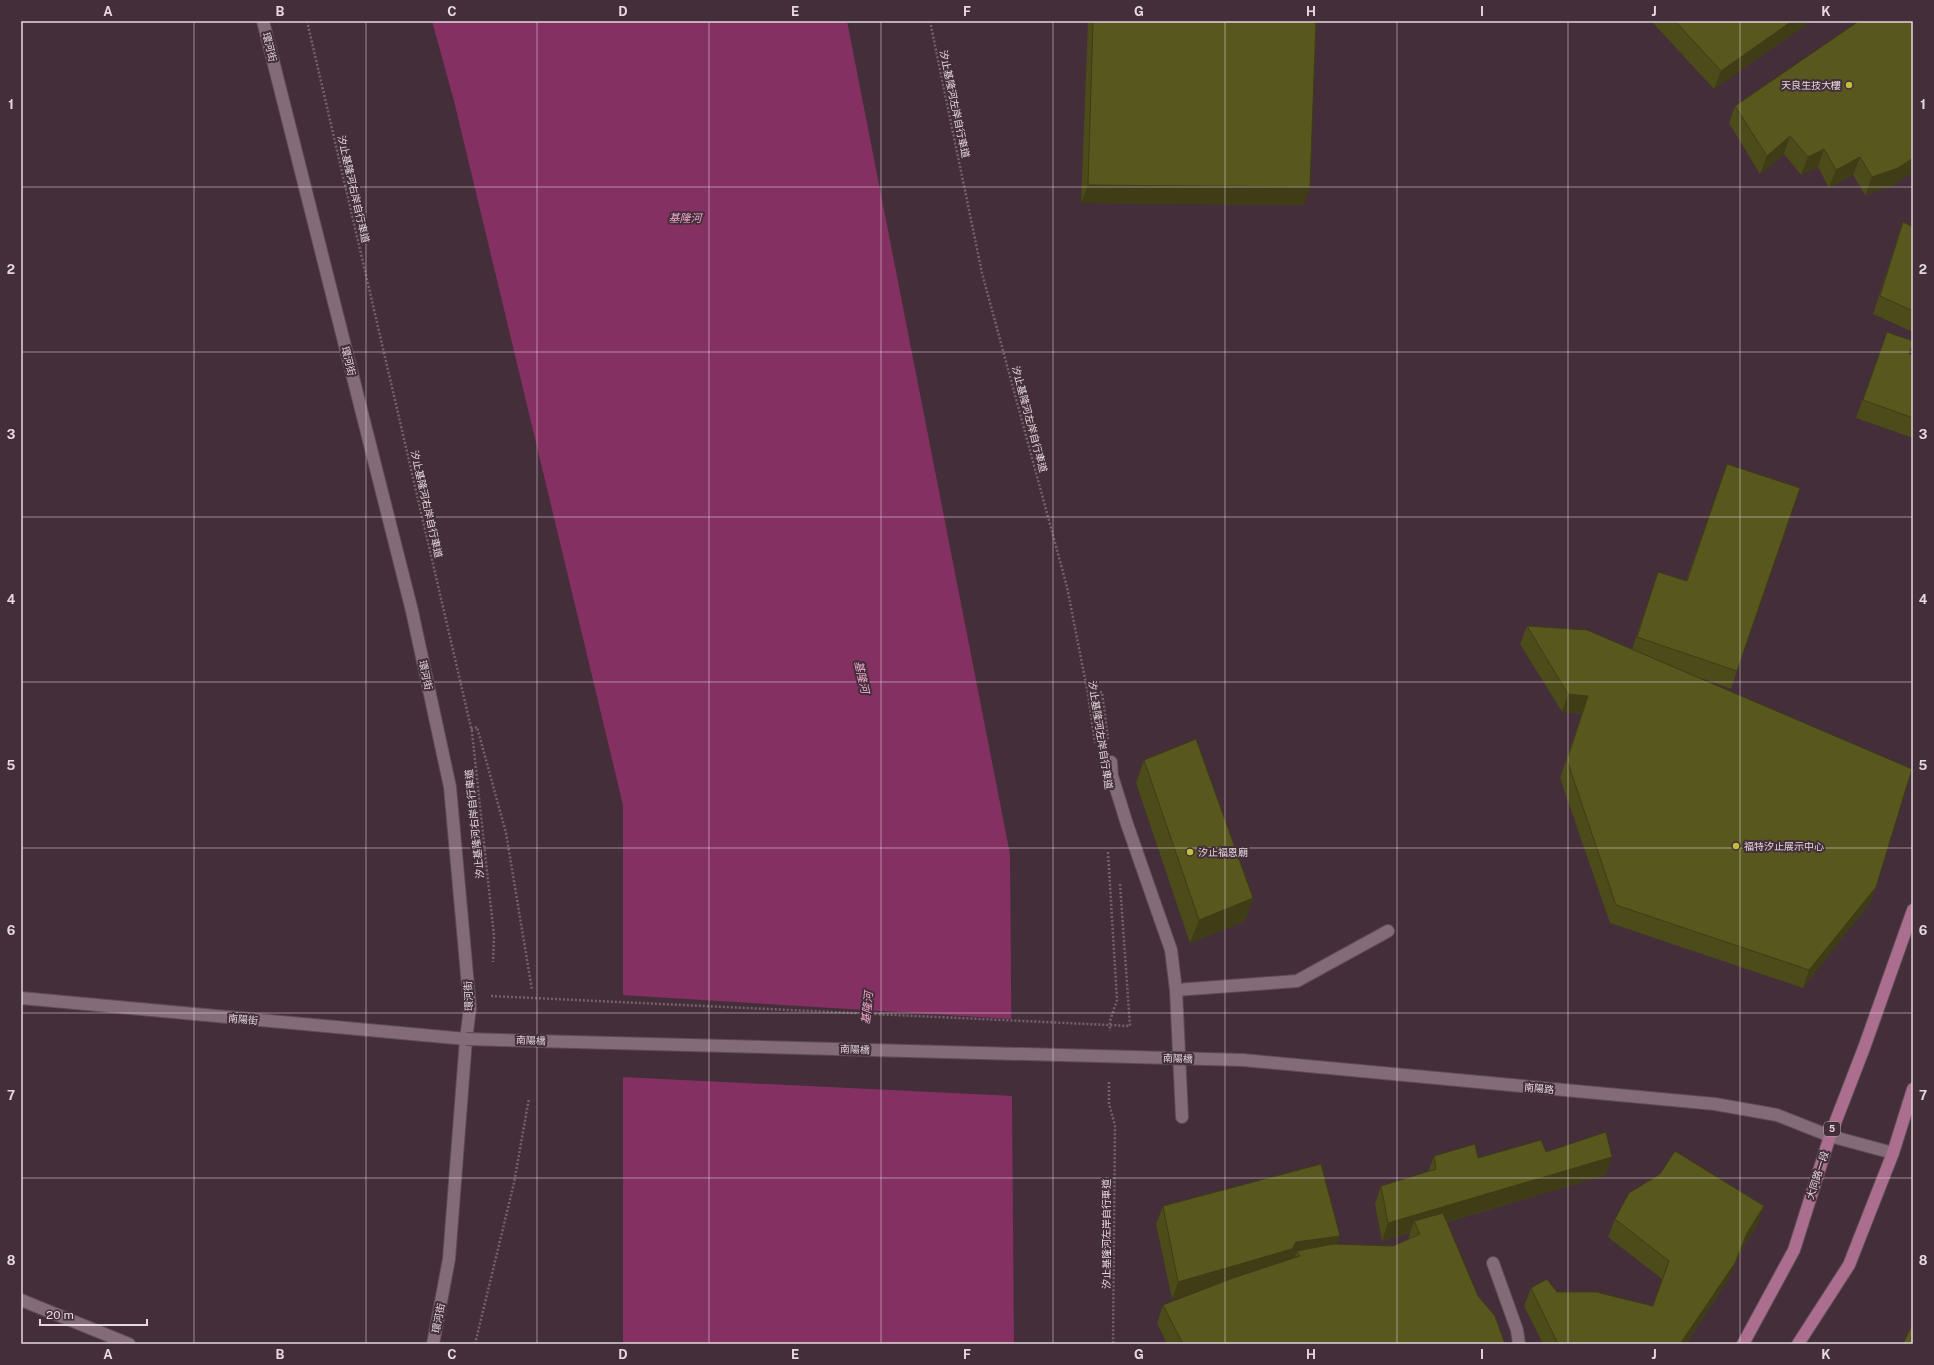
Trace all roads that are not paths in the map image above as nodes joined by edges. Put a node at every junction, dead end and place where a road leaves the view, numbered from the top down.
1 (263, 21) edge
2 (1111, 762) road end
3 (1913, 910) edge
4 (1388, 931) dead end
5 (1176, 990) junction
6 (21, 998) edge
7 (466, 1039) junction
8 (1243, 1060) joint
9 (1913, 1089) edge
10 (1182, 1117) dead end
11 (1830, 1136) junction
12 (1893, 1153) junction
13 (1493, 1263) dead end
14 (21, 1300) edge
15 (129, 1344) edge
16 (432, 1344) edge
17 (1519, 1344) edge
18 (1743, 1344) edge
19 (1798, 1344) edge

1 - 7 street, 環河街
2 - 5 street
3 - 11 main road, 大同路一段 / 5
4 - 5 street
5 - 10 street
6 - 7 street, 南陽街
7 - 8 street, 南陽橋, bridge
7 - 16 street, 環河街
8 - 11 street, 南陽路
9 - 12 main road
11 - 12 street, 南陽路
11 - 18 main road, 大同路一段 / 5
12 - 19 main road
13 - 17 street
14 - 15 street

